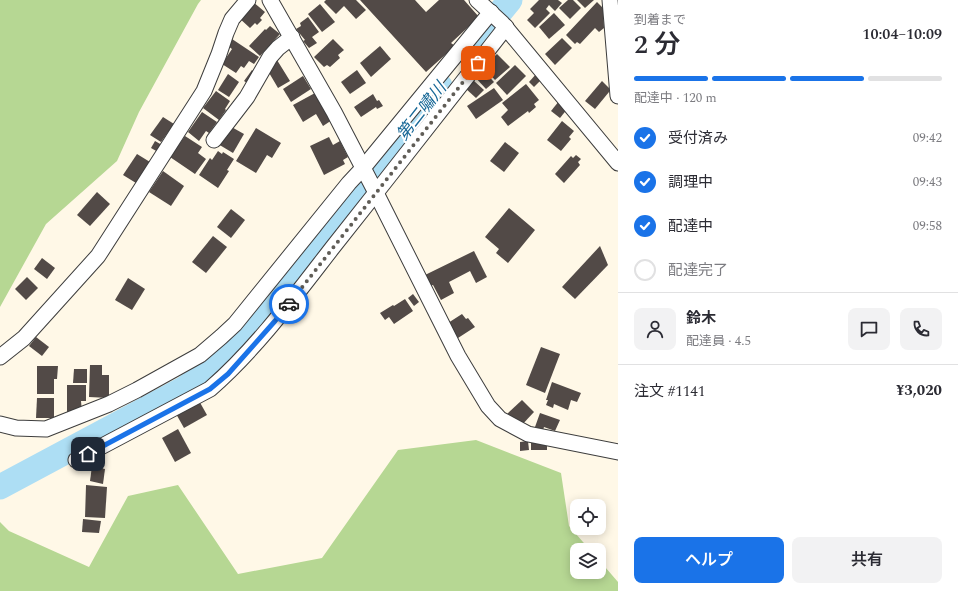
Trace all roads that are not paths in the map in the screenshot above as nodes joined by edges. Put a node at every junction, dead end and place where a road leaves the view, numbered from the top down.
1 (248, 0) edge
2 (270, 0) edge
3 (477, 0) edge
4 (610, 0) edge
5 (491, 12) junction
6 (504, 25) junction
7 (292, 37) junction
8 (618, 96) edge
9 (214, 140) dead end
10 (618, 164) edge
11 (364, 170) junction
12 (375, 190) junction
13 (0, 357) edge
14 (0, 424) edge
15 (618, 452) edge
16 (76, 460) dead end

1 - 13 street
2 - 7 street
3 - 5 street
4 - 8 street
5 - 6 street
5 - 11 street
6 - 10 street
6 - 12 street
7 - 9 street
7 - 11 street
11 - 12 street
11 - 14 street
12 - 15 street
12 - 16 street

